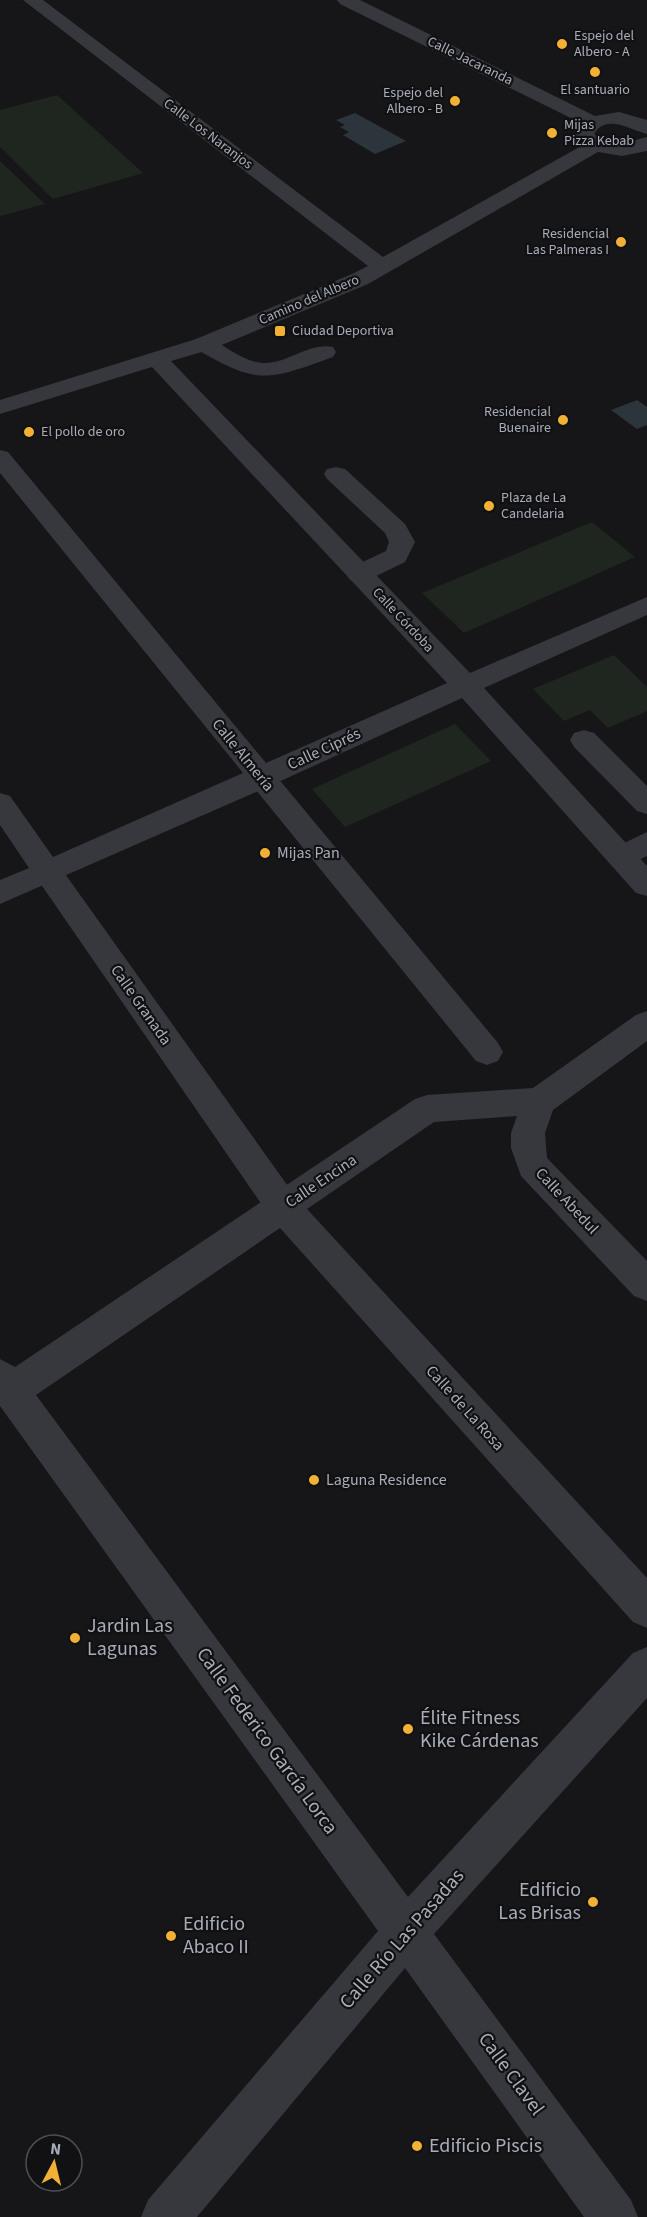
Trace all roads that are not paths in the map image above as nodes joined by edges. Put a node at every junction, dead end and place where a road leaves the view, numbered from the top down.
1 (32, 0) edge
2 (346, 0) edge
3 (593, 122) junction
4 (644, 123) edge
5 (597, 145) junction
6 (644, 147) edge
7 (383, 267) junction
8 (204, 344) junction
9 (325, 352) dead end
10 (156, 359) junction
11 (0, 407) edge
12 (0, 457) edge
13 (336, 474) dead end
14 (359, 574) junction
15 (647, 605) edge
16 (465, 685) junction
17 (584, 740) dead end
18 (262, 778) junction
19 (0, 803) edge
20 (647, 804) edge
21 (634, 850) edge
22 (48, 872) junction
23 (647, 885) edge
24 (0, 893) edge
25 (647, 1024) edge
26 (487, 1052) dead end
27 (540, 1101) junction
28 (283, 1207) junction
29 (647, 1285) edge
30 (4, 1388) edge
31 (647, 1608) edge
32 (647, 1667) edge
33 (407, 1931) junction
34 (165, 2217) edge
35 (614, 2217) edge

1 - 7 street, Calle Los Naranjos
2 - 3 street, Calle Jacaranda
3 - 4 street
3 - 5 street
5 - 6 street
5 - 7 street, Camino del Albero
7 - 8 street, Camino del Albero
8 - 9 street
8 - 10 street, Camino del Albero
10 - 11 street, Camino del Albero
10 - 14 street, Calle Córdoba
12 - 18 street, Calle Almería
13 - 14 street
14 - 16 street, Calle Córdoba
15 - 16 street, Calle Ciprés
16 - 18 street, Calle Ciprés
16 - 21 street, Calle Córdoba
17 - 20 street
18 - 22 street, Calle Ciprés
18 - 26 street, Calle Almería
19 - 22 street, Calle Granada
21 - 23 street, Calle Córdoba
22 - 24 street, Calle Ciprés
22 - 28 street, Calle Granada
25 - 27 street
27 - 28 street, Calle Encina
27 - 29 street, Calle Abedul
28 - 30 street, Calle Encina
28 - 31 street, Calle de La Rosa
30 - 33 street, Calle Federico García Lorca
32 - 33 street, Calle Río Las Pasadas
33 - 34 street, Calle Río Las Pasadas
33 - 35 street, Calle Clavel

